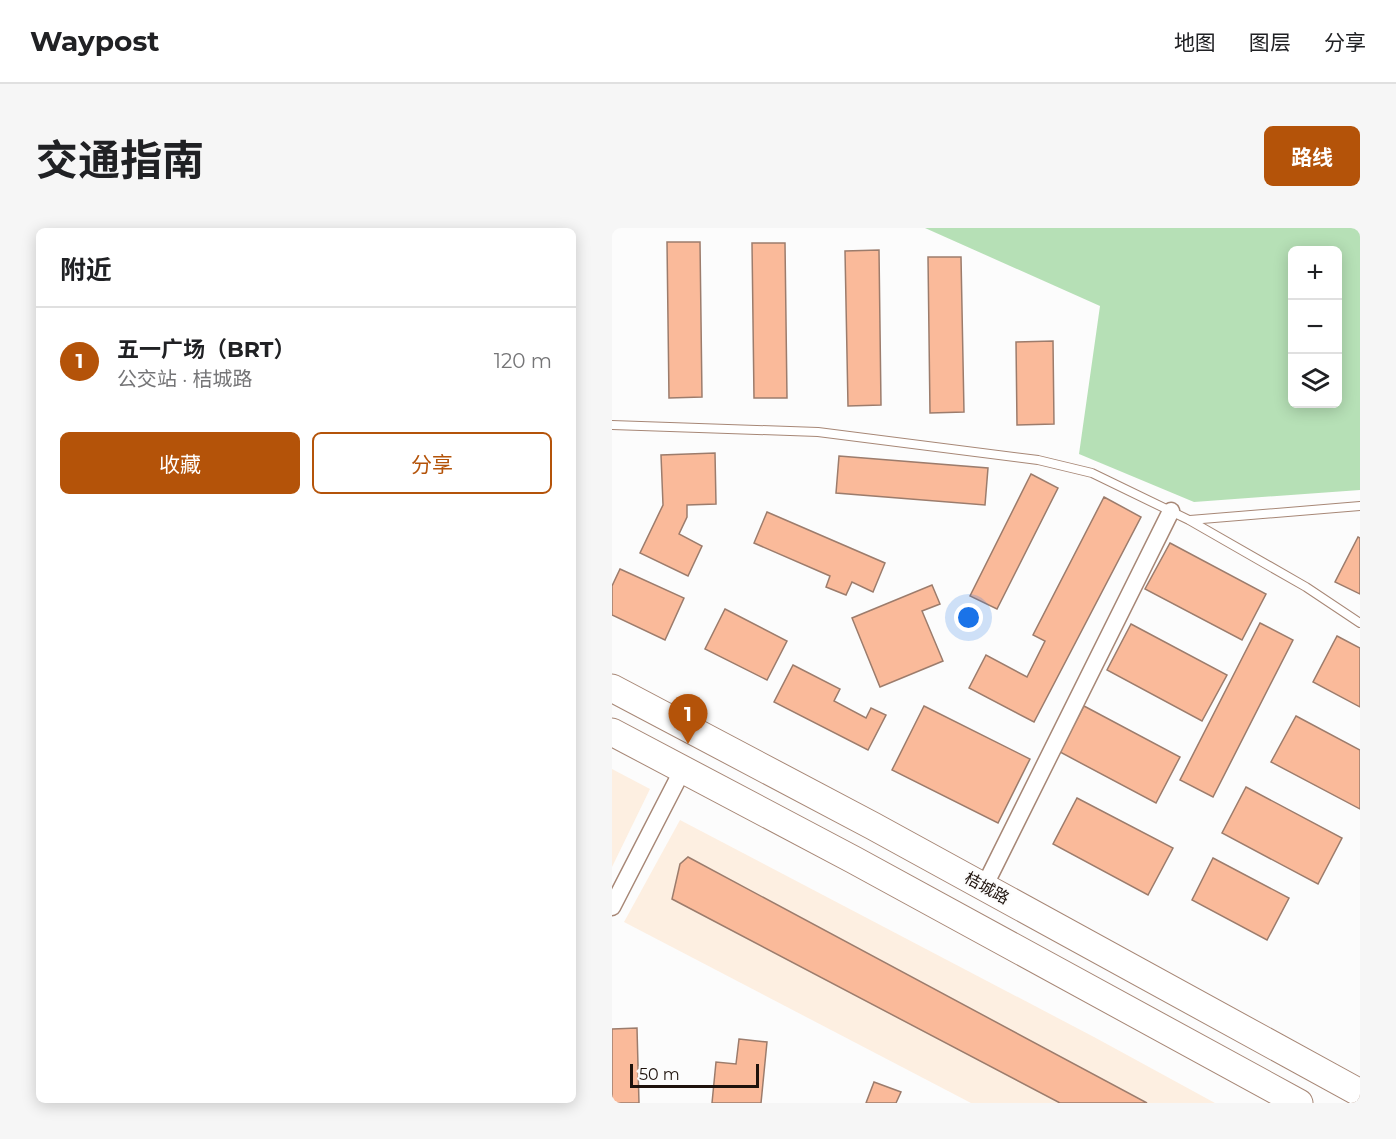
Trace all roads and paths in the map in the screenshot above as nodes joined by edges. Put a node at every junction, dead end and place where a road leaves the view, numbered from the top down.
1 (612, 425) edge
2 (1360, 506) edge
3 (1171, 511) junction
4 (1189, 520) junction
5 (1360, 623) edge
6 (612, 688) edge
7 (612, 732) edge
8 (683, 770) junction
9 (984, 887) junction
10 (612, 907) edge
11 (1360, 1093) edge
12 (1299, 1103) edge

1 - 3 lane
2 - 4 lane
3 - 4 lane
3 - 9 street
4 - 5 lane
6 - 9 main road, 桔城路
7 - 8 main road
8 - 10 street
8 - 12 main road
9 - 11 main road, 桔城路

